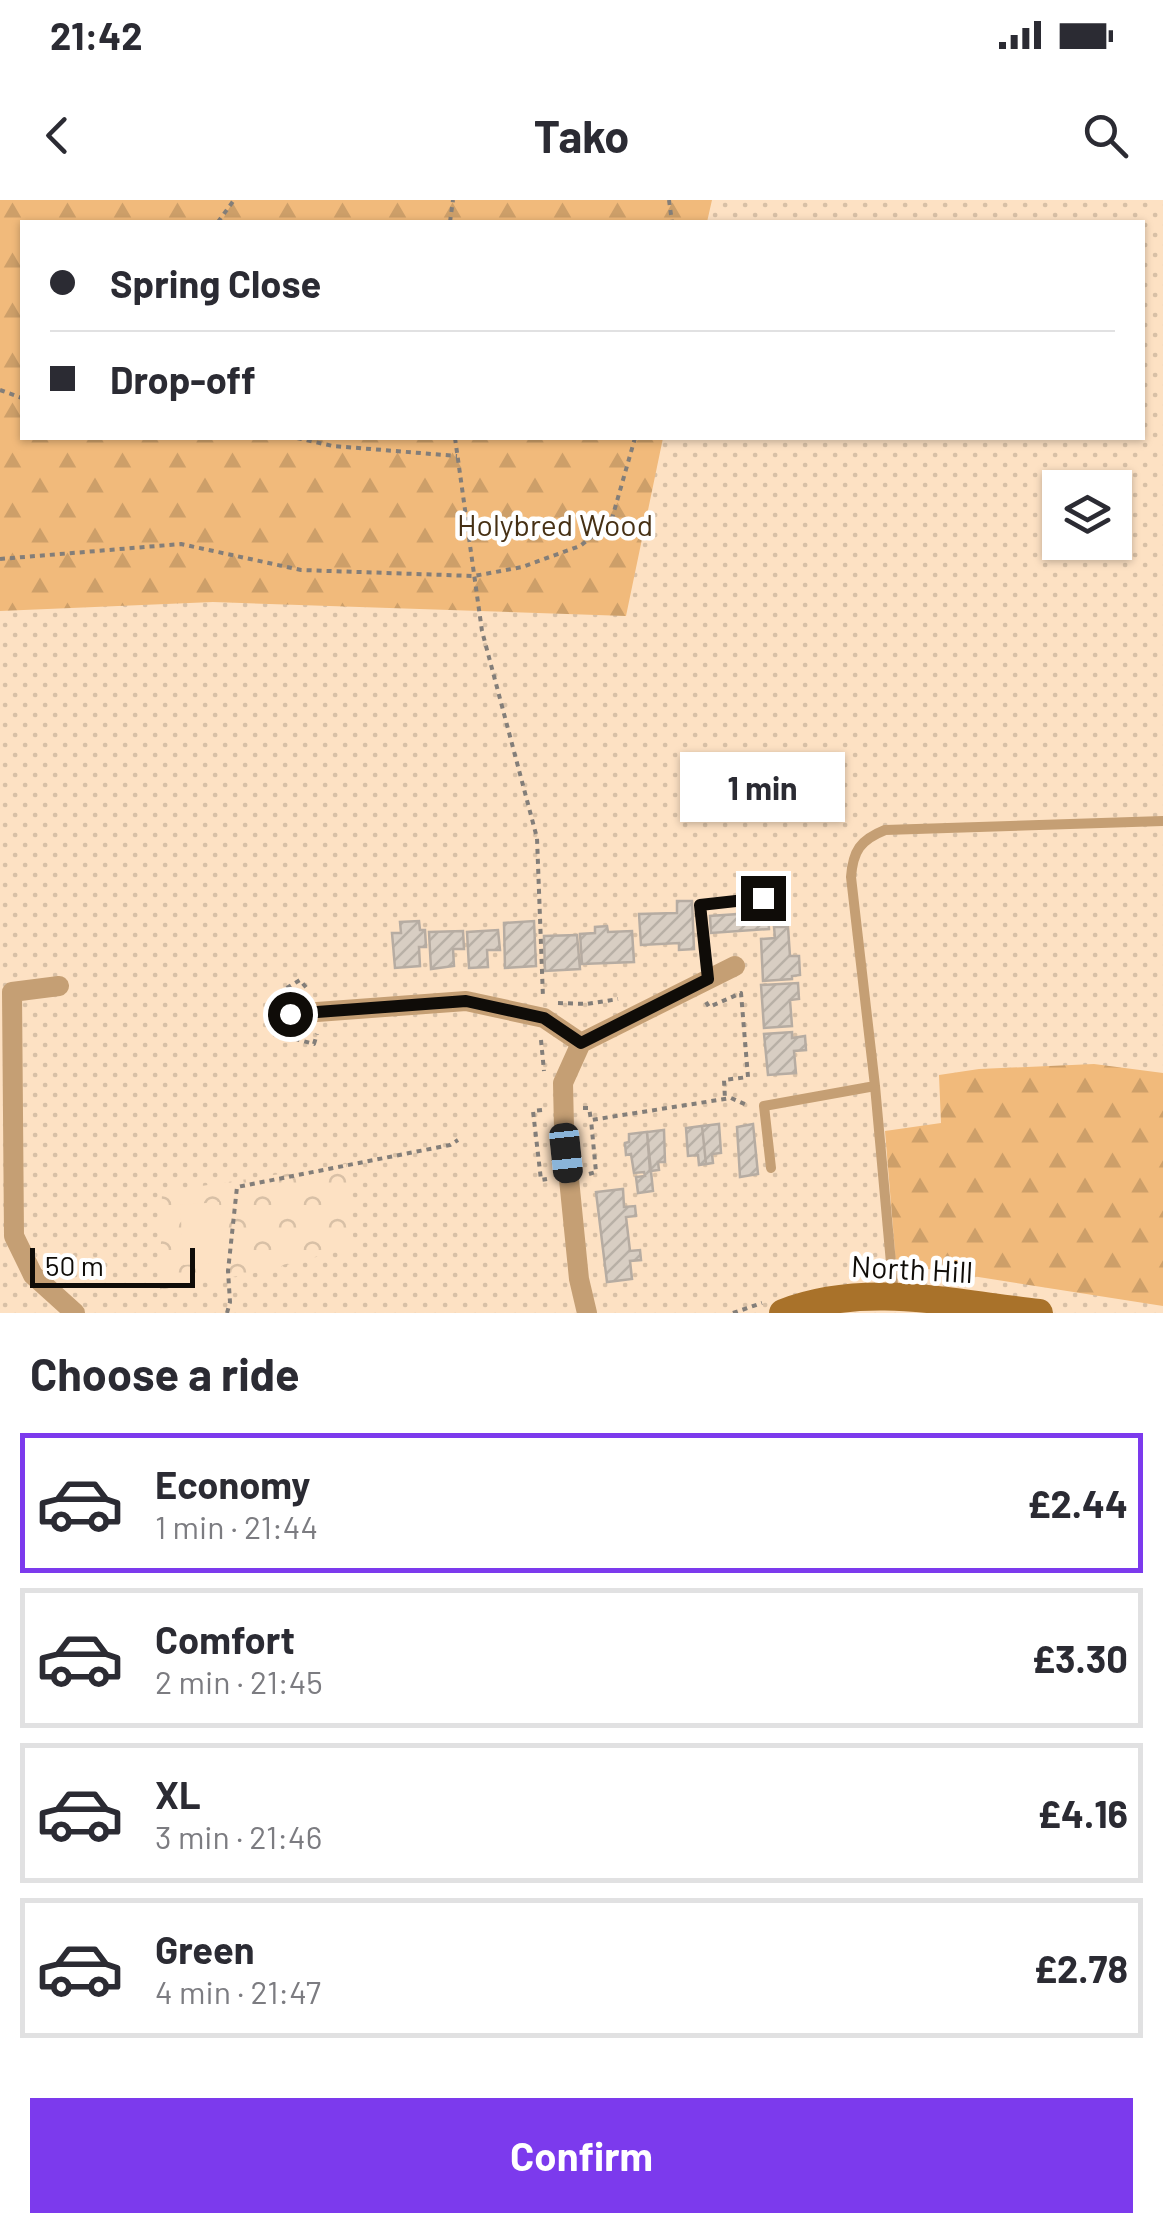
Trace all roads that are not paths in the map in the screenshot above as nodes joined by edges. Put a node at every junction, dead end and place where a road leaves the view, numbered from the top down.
1 (1163, 821) edge
2 (763, 898) dead end
3 (735, 966) road end
4 (708, 979) junction
5 (59, 986) dead end
6 (6, 992) edge
7 (290, 1014) road end
8 (581, 1043) junction
9 (875, 1086) junction
10 (770, 1168) dead end
11 (894, 1297) junction
12 (75, 1313) edge
13 (587, 1313) edge
14 (783, 1313) edge
15 (1039, 1313) edge

1 - 9 lane
2 - 4 lane
3 - 4 street
4 - 8 street
5 - 6 street
6 - 12 street
7 - 8 street
8 - 13 street
9 - 10 lane
9 - 11 lane
11 - 14 street, North Hill
11 - 15 street, North Hill

